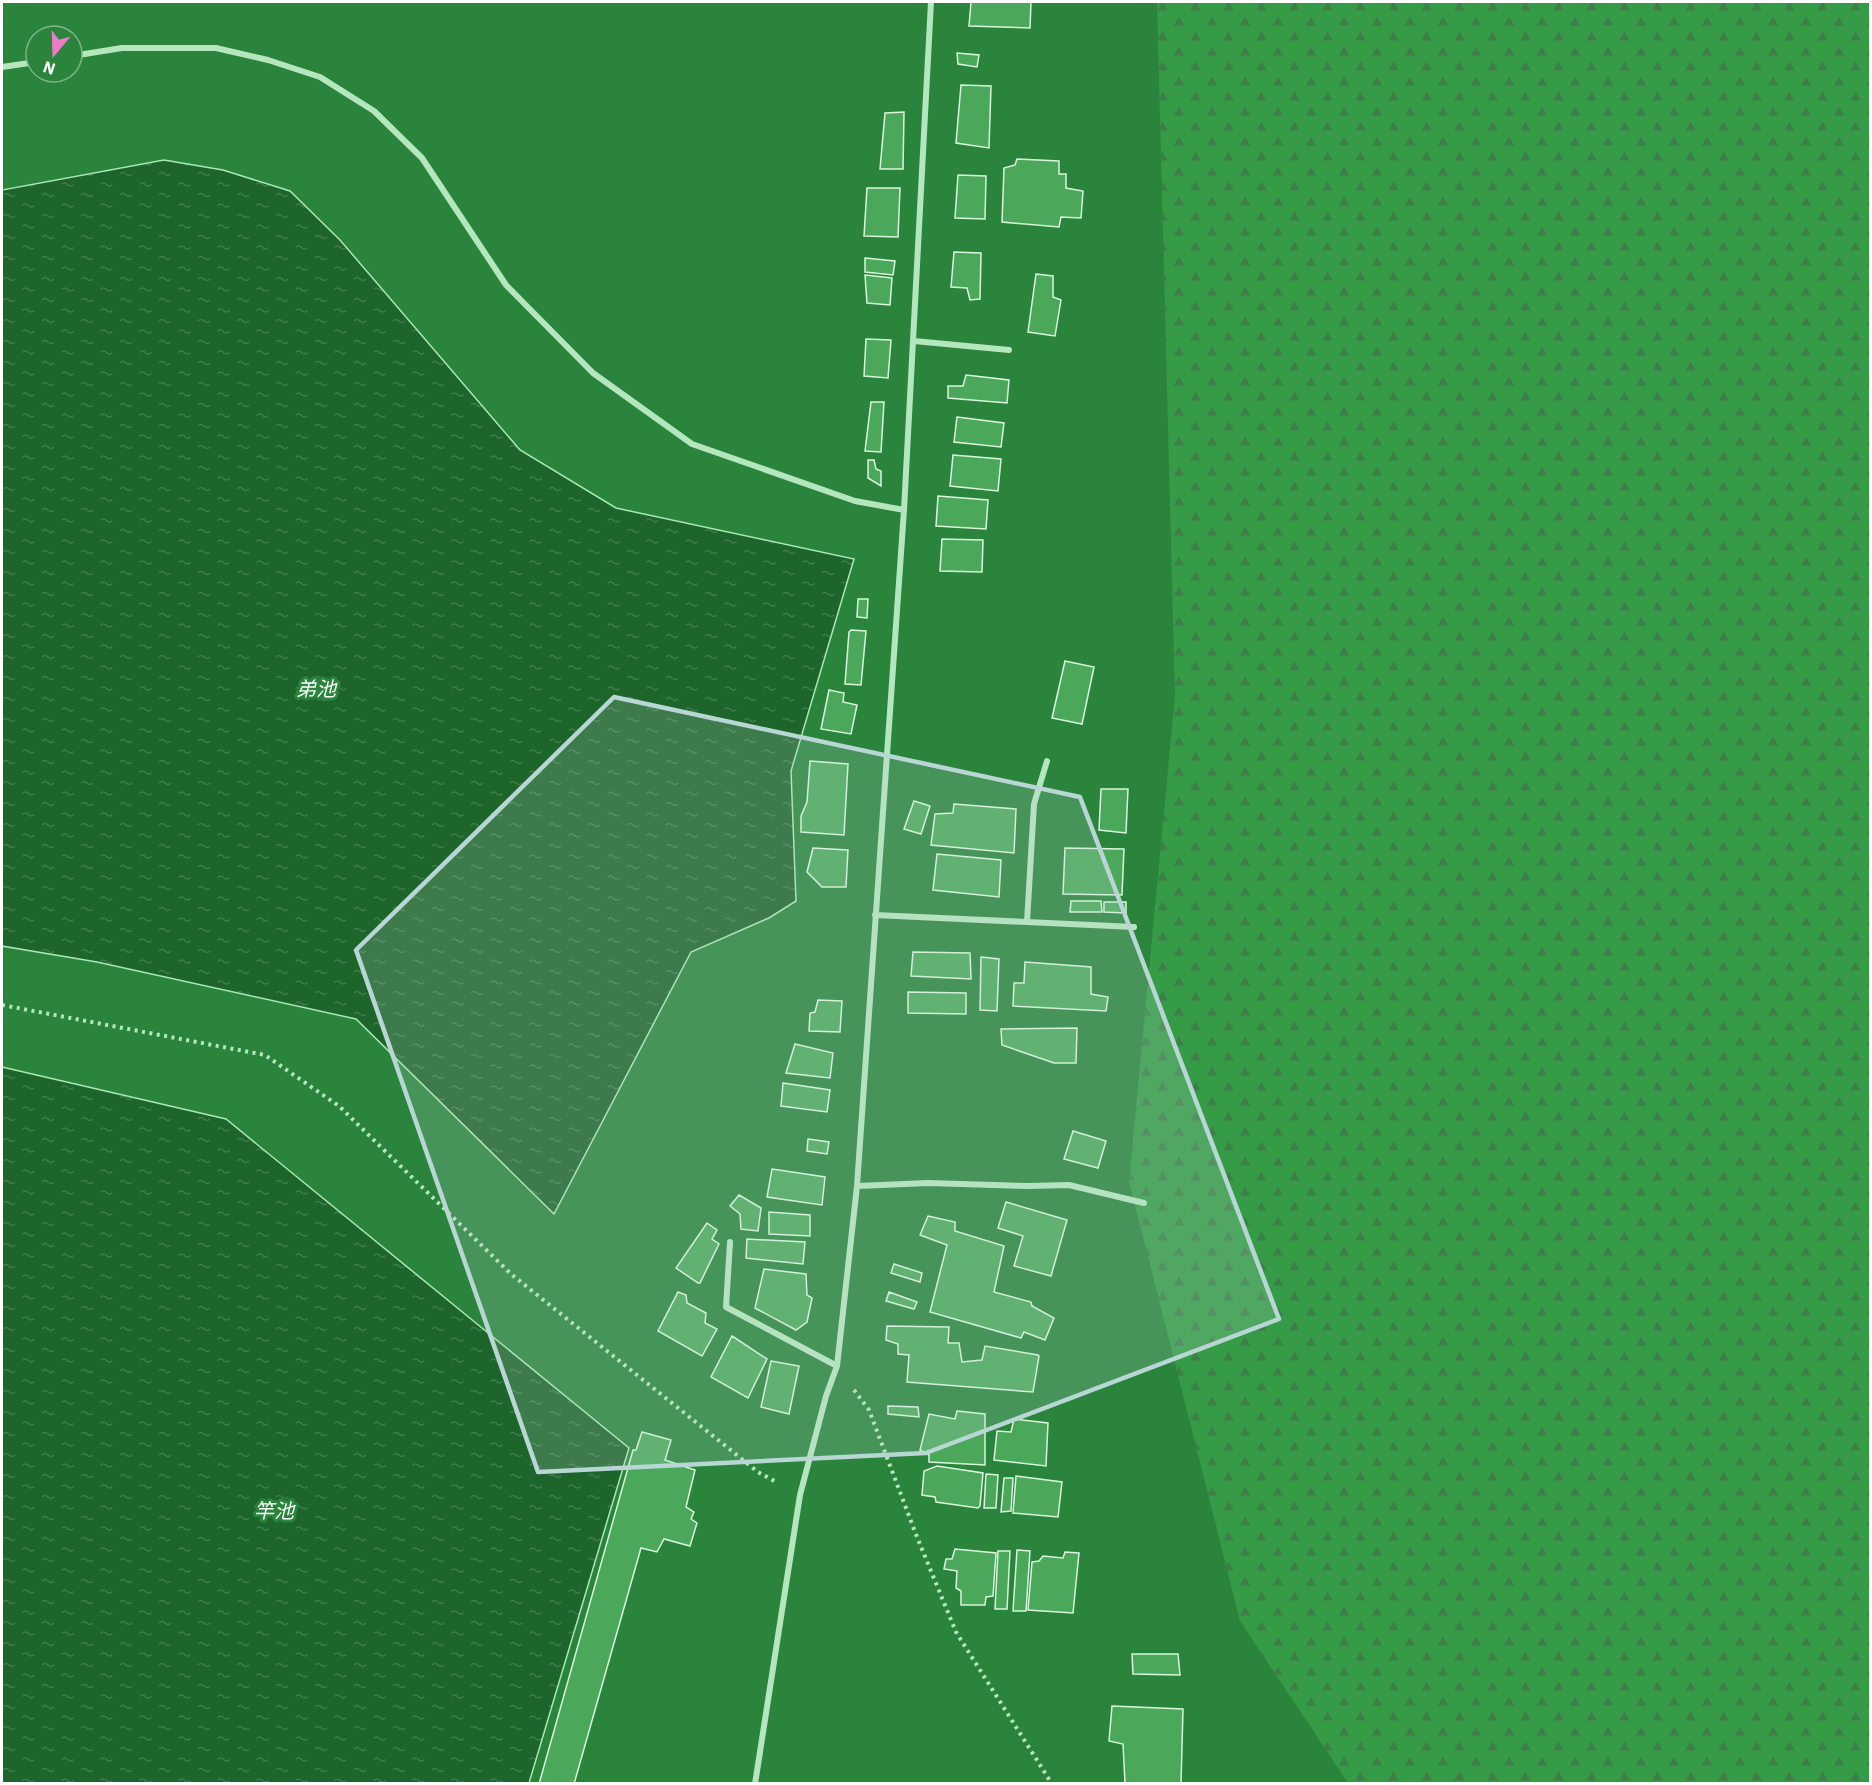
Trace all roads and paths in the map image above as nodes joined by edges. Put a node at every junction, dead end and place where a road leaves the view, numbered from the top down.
1 (931, 2) edge
2 (84, 54) edge
3 (24, 64) edge
4 (2, 67) edge
5 (914, 341) junction
6 (1010, 350) dead end
7 (904, 510) junction
8 (1047, 761) dead end
9 (875, 915) junction
10 (1027, 922) junction
11 (1134, 927) dead end
12 (2, 1005) edge
13 (857, 1186) junction
14 (1144, 1203) dead end
15 (730, 1242) dead end
16 (837, 1366) junction
17 (800, 1496) junction
18 (755, 1784) edge
19 (1052, 1784) edge

1 - 5 street
2 - 7 street
3 - 4 street
5 - 6 street
5 - 7 street
7 - 9 street
8 - 10 street
9 - 10 street
9 - 13 street
10 - 11 street
12 - 17 path
13 - 14 street
13 - 16 street
15 - 16 street
16 - 17 street
16 - 19 path
17 - 18 street

